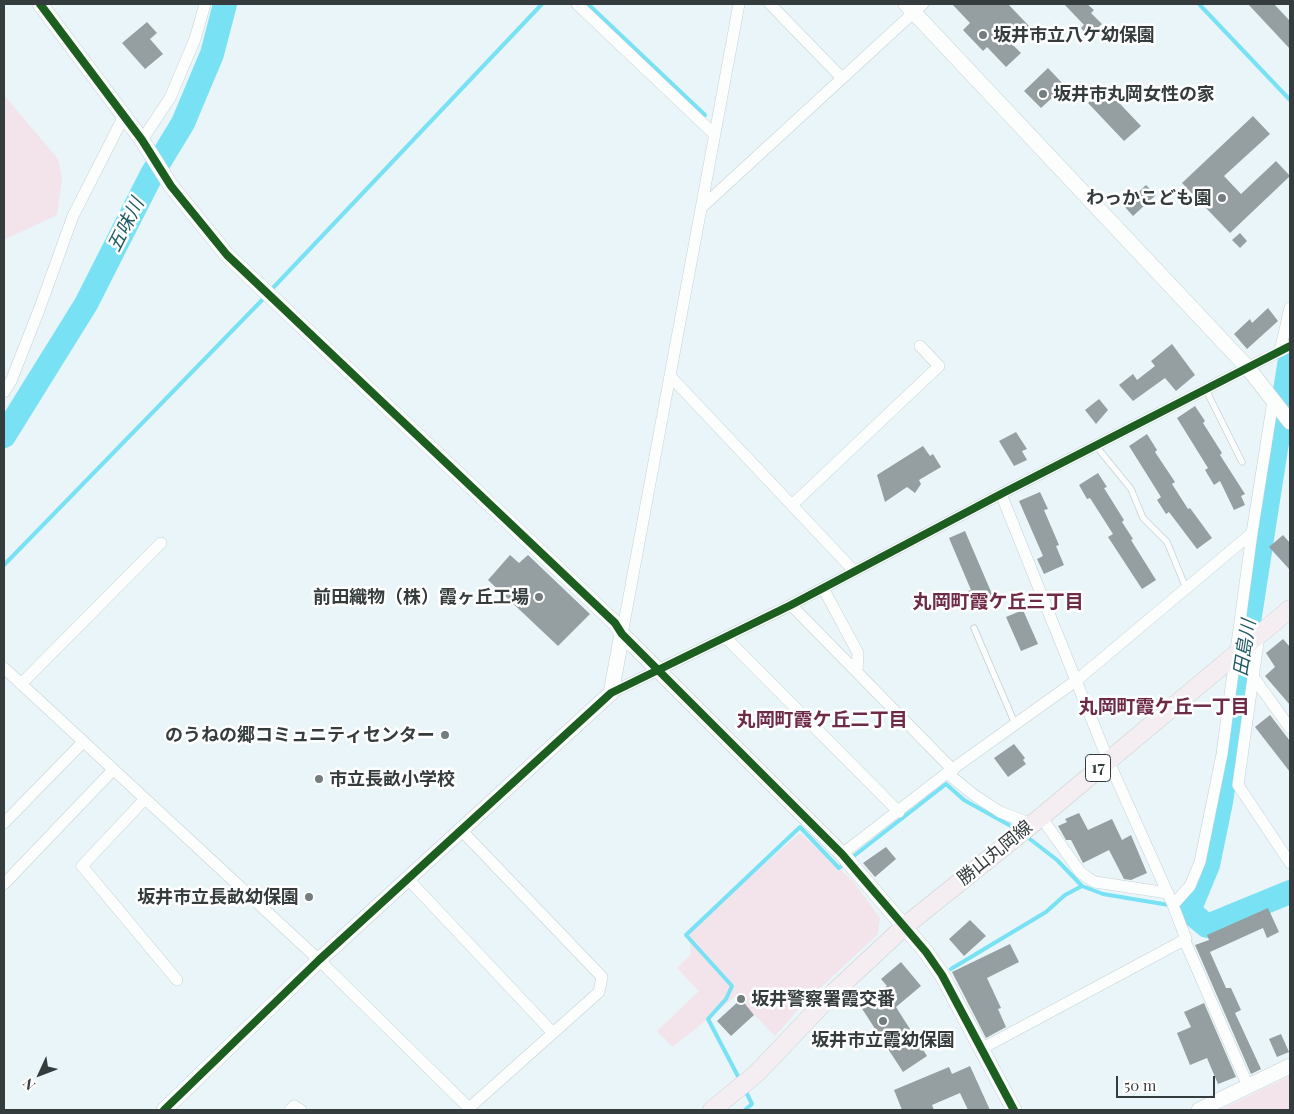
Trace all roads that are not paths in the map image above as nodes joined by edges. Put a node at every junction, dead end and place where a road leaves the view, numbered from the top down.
1 (40, 4) edge
2 (205, 4) edge
3 (577, 4) edge
4 (739, 4) edge
5 (770, 4) edge
6 (914, 7) edge
7 (842, 78) junction
8 (124, 116) junction
9 (714, 134) junction
10 (142, 140) junction
11 (702, 207) junction
12 (1290, 308) edge
13 (920, 346) dead end
14 (1285, 348) edge
15 (1248, 368) junction
16 (670, 377) junction
17 (1206, 390) junction
18 (4, 392) edge
19 (1274, 401) junction
20 (1290, 422) edge
21 (1096, 446) junction
22 (1242, 462) dead end
23 (1001, 494) junction
24 (792, 506) junction
25 (1252, 533) junction
26 (161, 543) dead end
27 (854, 571) junction
28 (823, 588) junction
29 (1186, 588) junction
30 (792, 605) junction
31 (1290, 609) edge
32 (974, 628) dead end
33 (622, 634) junction
34 (1259, 635) junction
35 (725, 637) junction
36 (1237, 653) junction
37 (4, 668) edge
38 (659, 670) junction
39 (857, 672) junction
40 (1254, 678) junction
41 (1077, 680) junction
42 (21, 684) junction
43 (611, 693) junction
44 (1016, 726) junction
45 (1290, 728) edge
46 (83, 742) junction
47 (1108, 760) junction
48 (114, 770) junction
49 (950, 771) junction
50 (145, 799) junction
51 (899, 812) junction
52 (1036, 820) junction
53 (4, 823) edge
54 (461, 830) junction
55 (842, 854) junction
56 (1290, 863) edge
57 (408, 879) junction
58 (4, 884) edge
59 (1168, 893) junction
60 (1174, 905) junction
61 (905, 926) junction
62 (1184, 940) junction
63 (319, 960) junction
64 (177, 980) dead end
65 (553, 1033) junction
66 (981, 1049) junction
67 (1290, 1066) edge
68 (1248, 1086) junction
69 (468, 1109) edge
70 (166, 1110) edge
71 (290, 1110) edge
72 (301, 1110) edge
73 (712, 1110) edge
74 (1014, 1110) edge
75 (1199, 1110) edge

1 - 8 street
2 - 10 street
3 - 9 street
4 - 9 street
5 - 7 street
6 - 7 street
6 - 15 street
7 - 11 street
8 - 10 street
8 - 18 street
9 - 11 street
10 - 33 street
11 - 16 street
12 - 14 street
13 - 24 street
14 - 15 street
15 - 17 street
15 - 19 street
16 - 24 street
16 - 33 street
17 - 21 street
17 - 22 lane
19 - 20 street
19 - 25 street
21 - 23 street
21 - 29 lane
23 - 27 street
23 - 41 street
24 - 27 street
25 - 29 street
25 - 36 street
26 - 42 street
27 - 28 street
28 - 30 street
28 - 39 street
29 - 41 street
30 - 35 street
30 - 39 street
31 - 34 main road, 勝山丸岡線 / 17
32 - 44 lane
33 - 38 street
33 - 43 street
34 - 36 main road, 勝山丸岡線 / 17
34 - 40 street
35 - 38 street
35 - 51 street
36 - 47 main road, 勝山丸岡線 / 17
36 - 60 street
37 - 42 street
38 - 43 street
38 - 55 street
39 - 49 street
40 - 45 street
40 - 56 street
41 - 44 street
41 - 47 street
42 - 46 street
43 - 54 street
44 - 49 street
46 - 48 street
46 - 53 street
47 - 52 main road, 勝山丸岡線 / 17
47 - 59 street
48 - 50 street
48 - 58 street
49 - 51 street
49 - 52 street
50 - 63 street
50 - 64 street
51 - 55 street
52 - 59 street
52 - 61 main road, 勝山丸岡線 / 17
54 - 57 street
54 - 65 street
55 - 61 street
57 - 63 street
57 - 65 street
59 - 60 street
60 - 62 street
61 - 66 street
61 - 73 main road, 勝山丸岡線 / 17
62 - 66 street
62 - 68 street
63 - 69 street
63 - 70 street
65 - 69 street
66 - 74 street
67 - 68 street
68 - 75 street
71 - 72 street

